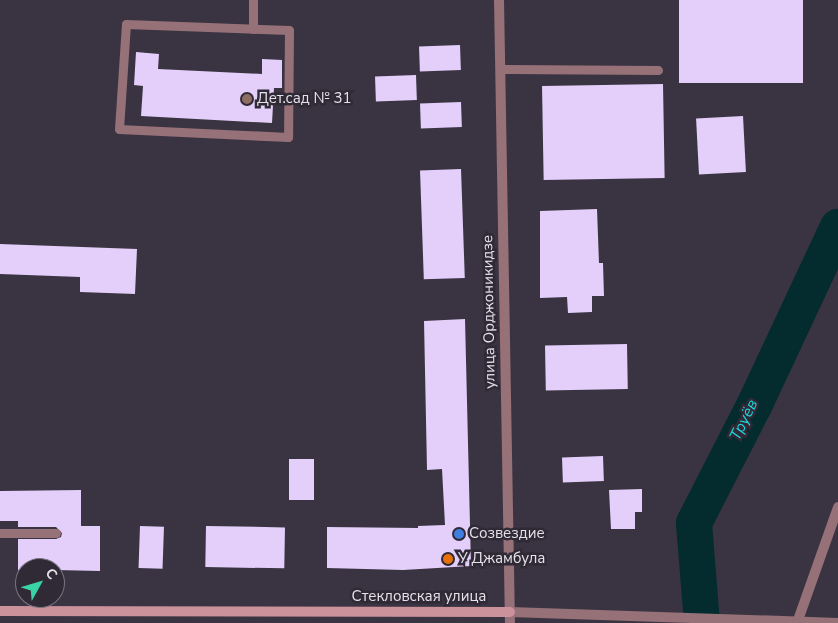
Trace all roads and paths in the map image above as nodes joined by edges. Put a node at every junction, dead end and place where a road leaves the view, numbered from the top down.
1 (253, 0) edge
2 (499, 0) edge
3 (253, 29) junction
4 (500, 69) junction
5 (658, 70) dead end
6 (838, 507) edge
7 (0, 533) edge
8 (56, 533) dead end
9 (0, 611) edge
10 (510, 612) junction
11 (797, 622) edge
12 (510, 623) edge
13 (838, 623) edge

1 - 3 lane
2 - 4 street, улица Орджоникидзе
3 - 3 lane
4 - 5 lane
4 - 10 street, улица Орджоникидзе
6 - 11 street
7 - 8 lane
9 - 10 street, Стекловская улица
10 - 11 street, Стекловская улица
10 - 12 street, улица Орджоникидзе
11 - 13 street, Стекловская улица

